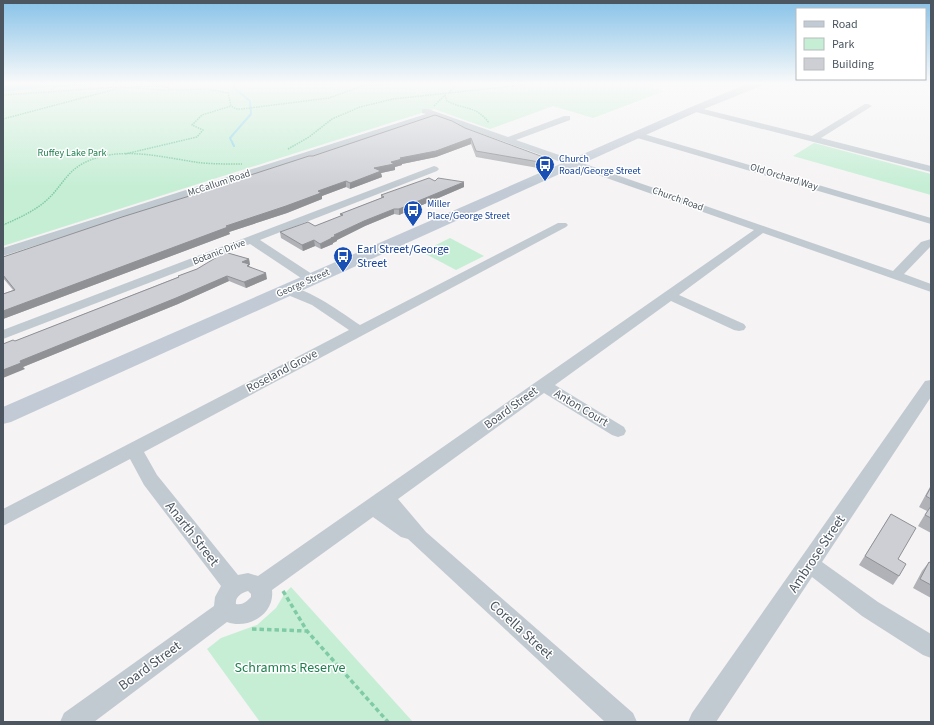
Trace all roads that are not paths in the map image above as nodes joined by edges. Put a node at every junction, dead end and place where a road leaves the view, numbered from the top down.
1 (412, 118) edge
2 (445, 118) edge
3 (567, 118) dead end
4 (675, 118) edge
5 (730, 118) edge
6 (849, 118) edge
7 (637, 135) junction
8 (814, 139) junction
9 (510, 140) junction
10 (576, 162) junction
11 (434, 169) dead end
12 (931, 169) edge
13 (931, 221) edge
14 (562, 225) dead end
15 (762, 229) junction
16 (251, 239) junction
17 (931, 242) edge
18 (3, 252) edge
19 (895, 276) junction
20 (300, 284) junction
21 (931, 288) edge
22 (669, 295) junction
23 (739, 327) dead end
24 (360, 331) junction
25 (3, 335) edge
26 (543, 385) junction
27 (931, 385) edge
28 (3, 416) edge
29 (618, 431) dead end
30 (126, 454) junction
31 (379, 502) junction
32 (3, 518) edge
33 (807, 570) junction
34 (234, 587) junction
35 (269, 587) junction
36 (233, 613) junction
37 (931, 647) edge
38 (73, 722) edge
39 (624, 722) edge
40 (701, 722) edge

1 - 18 street, McCallum Road
2 - 9 street, Church Road
3 - 9 street
4 - 7 main road, George Street
5 - 8 street
6 - 8 street
7 - 10 main road, George Street
7 - 13 street, Old Orchard Way
8 - 12 street
9 - 10 street, Church Road
10 - 15 street, Church Road
10 - 20 main road, George Street
11 - 16 street, Botanic Drive
14 - 24 street, Roseland Grove
15 - 19 street, Church Road
15 - 22 street, Board Street
16 - 20 street
16 - 25 street, Botanic Drive
17 - 19 street
19 - 21 street, Church Road
20 - 24 street
20 - 28 main road, George Street
22 - 23 street
22 - 26 street, Board Street
24 - 30 street, Roseland Grove
26 - 29 street, Anton Court
26 - 31 street, Board Street
27 - 33 street, Ambrose Street
30 - 32 street, Roseland Grove
30 - 34 street, Anarth Street
31 - 35 street, Board Street
31 - 39 street, Corella Street
33 - 37 street
33 - 40 street, Ambrose Street
34 - 35 street
34 - 36 street
35 - 36 street, Board Street
36 - 38 street, Board Street

